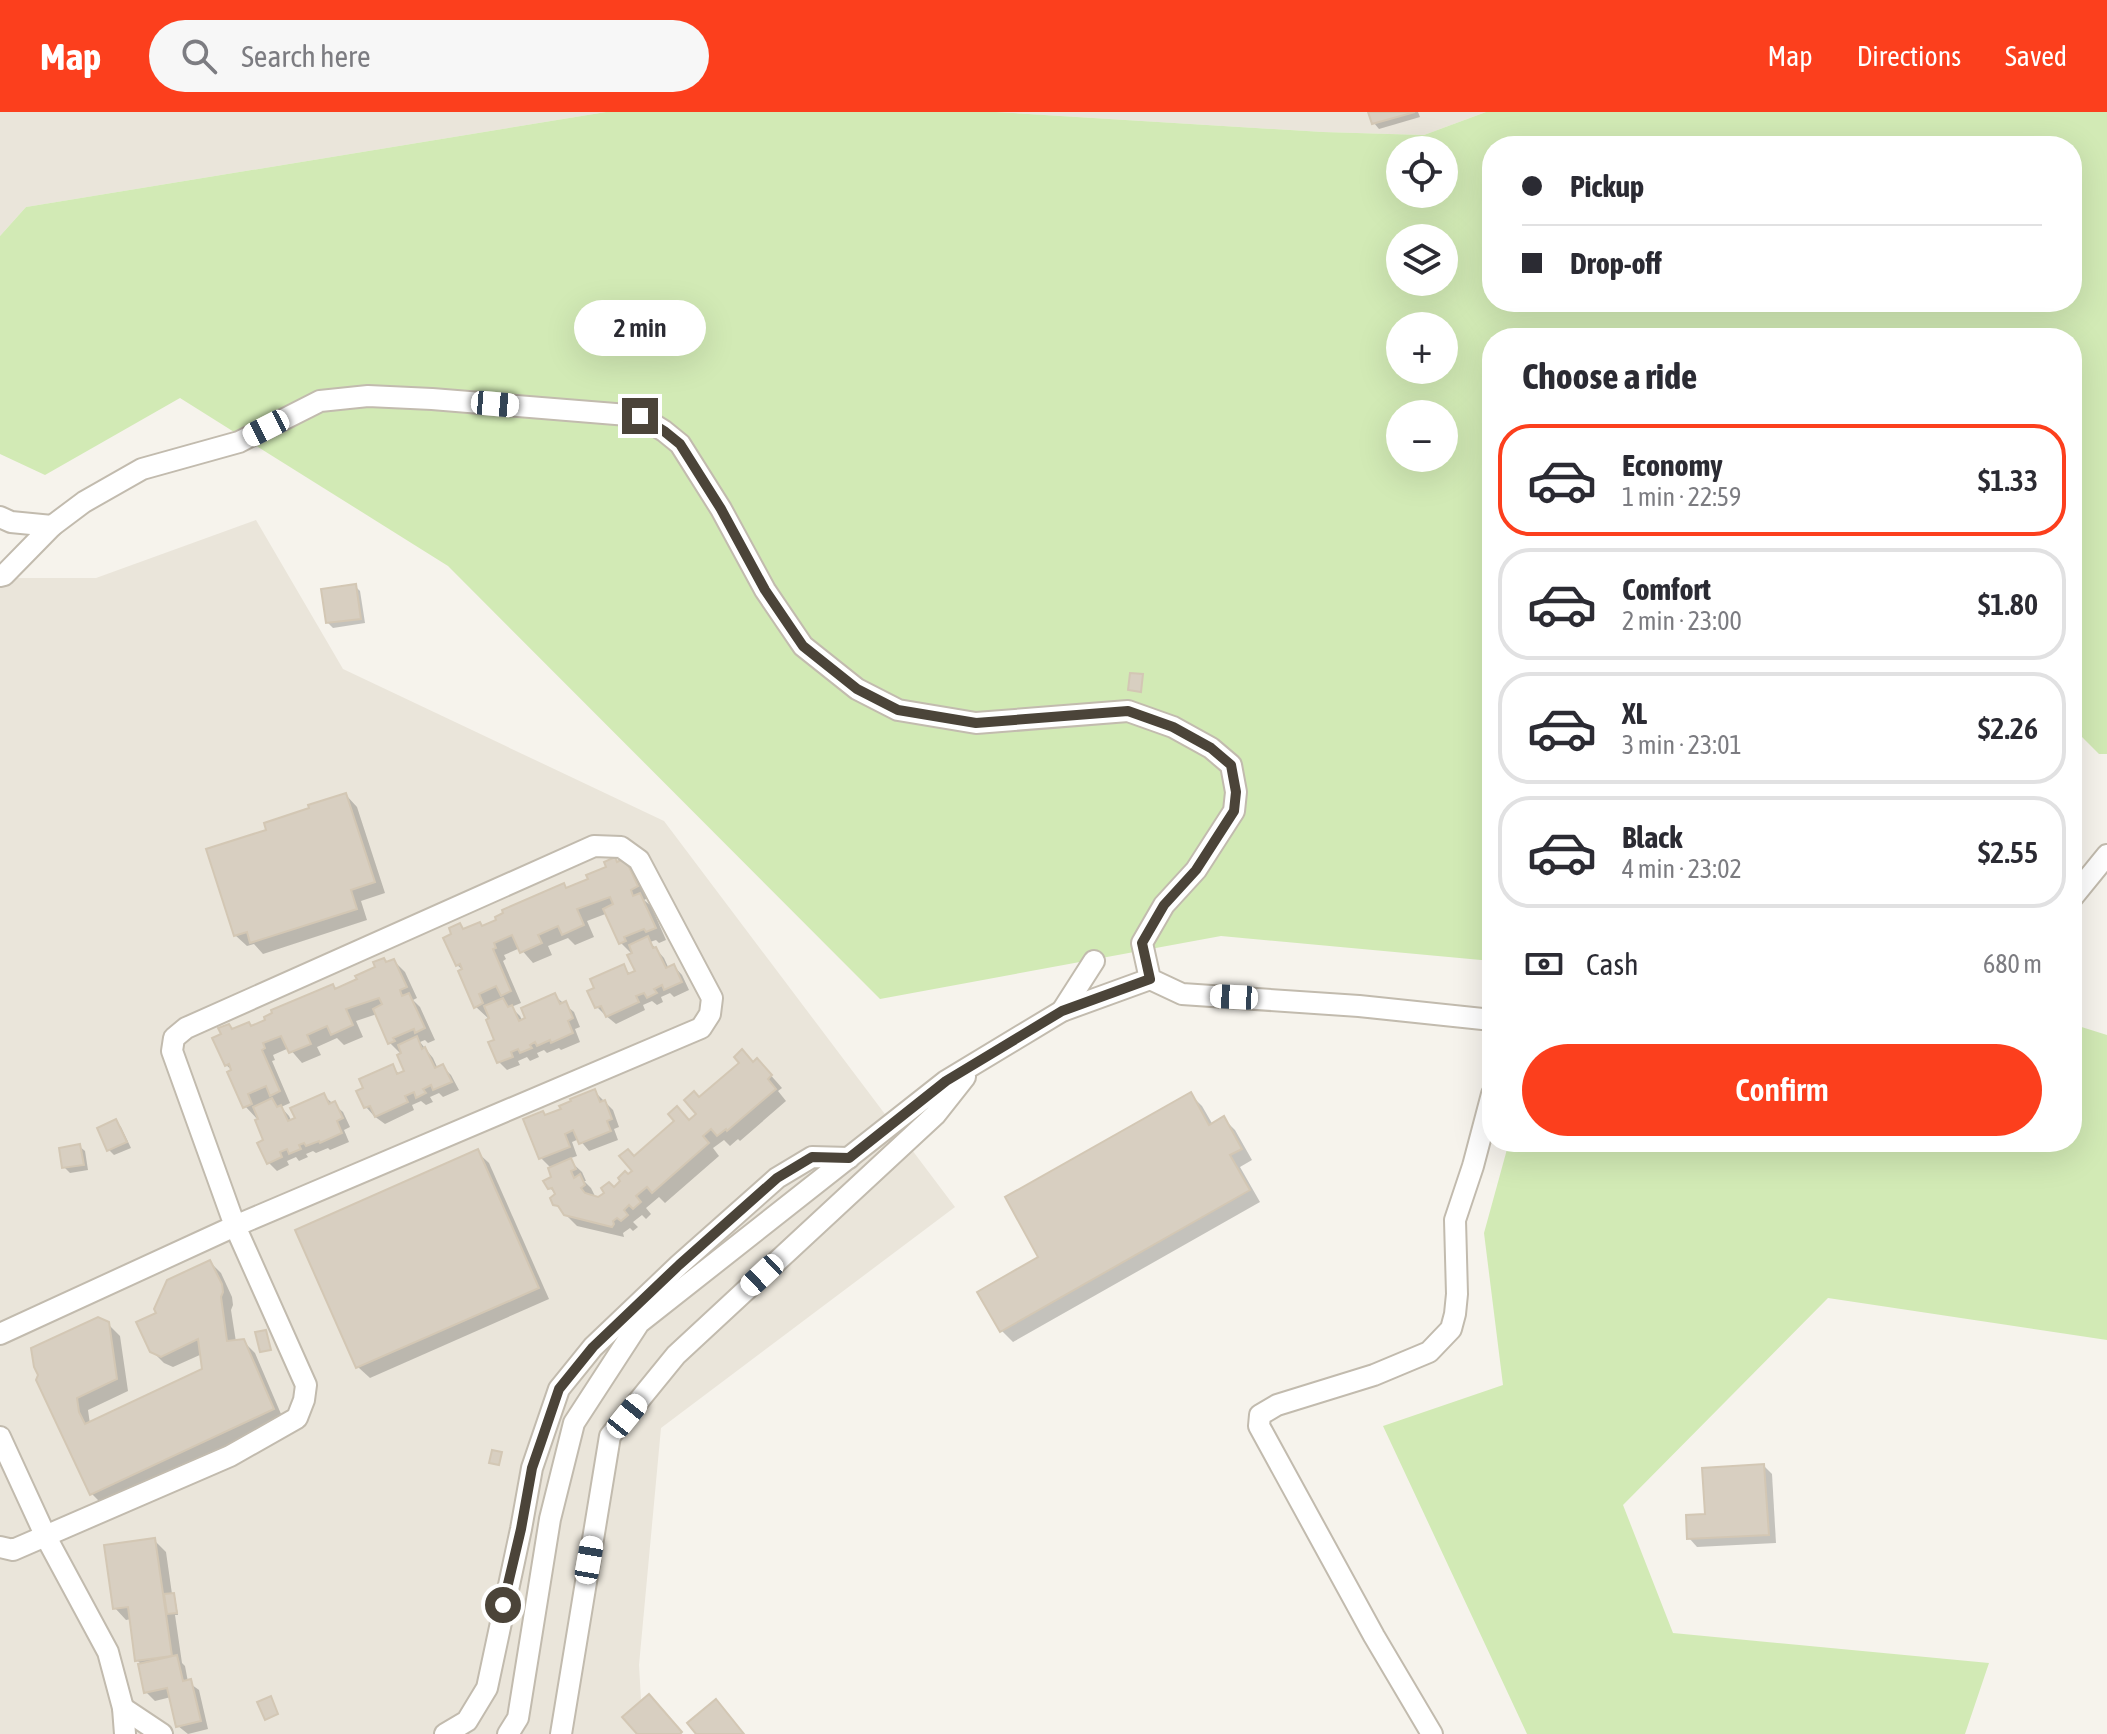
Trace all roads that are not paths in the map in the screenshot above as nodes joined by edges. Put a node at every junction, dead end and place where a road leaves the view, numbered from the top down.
1 (0, 517) edge
2 (52, 526) junction
3 (0, 576) edge
4 (2107, 855) edge
5 (2082, 886) edge
6 (1094, 961) dead end
7 (1150, 979) junction
8 (1062, 1011) junction
9 (1482, 1019) edge
10 (976, 1063) junction
11 (1482, 1132) edge
12 (849, 1158) junction
13 (235, 1226) junction
14 (0, 1334) edge
15 (0, 1437) edge
16 (46, 1537) junction
17 (0, 1547) edge
18 (123, 1708) junction
19 (125, 1734) edge
20 (162, 1734) edge
21 (445, 1734) edge
22 (508, 1734) edge
23 (561, 1734) edge
24 (1432, 1734) edge

1 - 2 street
2 - 3 street
2 - 7 street
4 - 5 street
6 - 8 street
7 - 8 street
7 - 9 street
8 - 10 street
10 - 12 street
10 - 23 street
11 - 24 street
12 - 21 street
12 - 22 street
13 - 13 street
13 - 14 street
13 - 16 street
15 - 16 street
16 - 17 street
16 - 18 street
18 - 19 street
18 - 20 street

